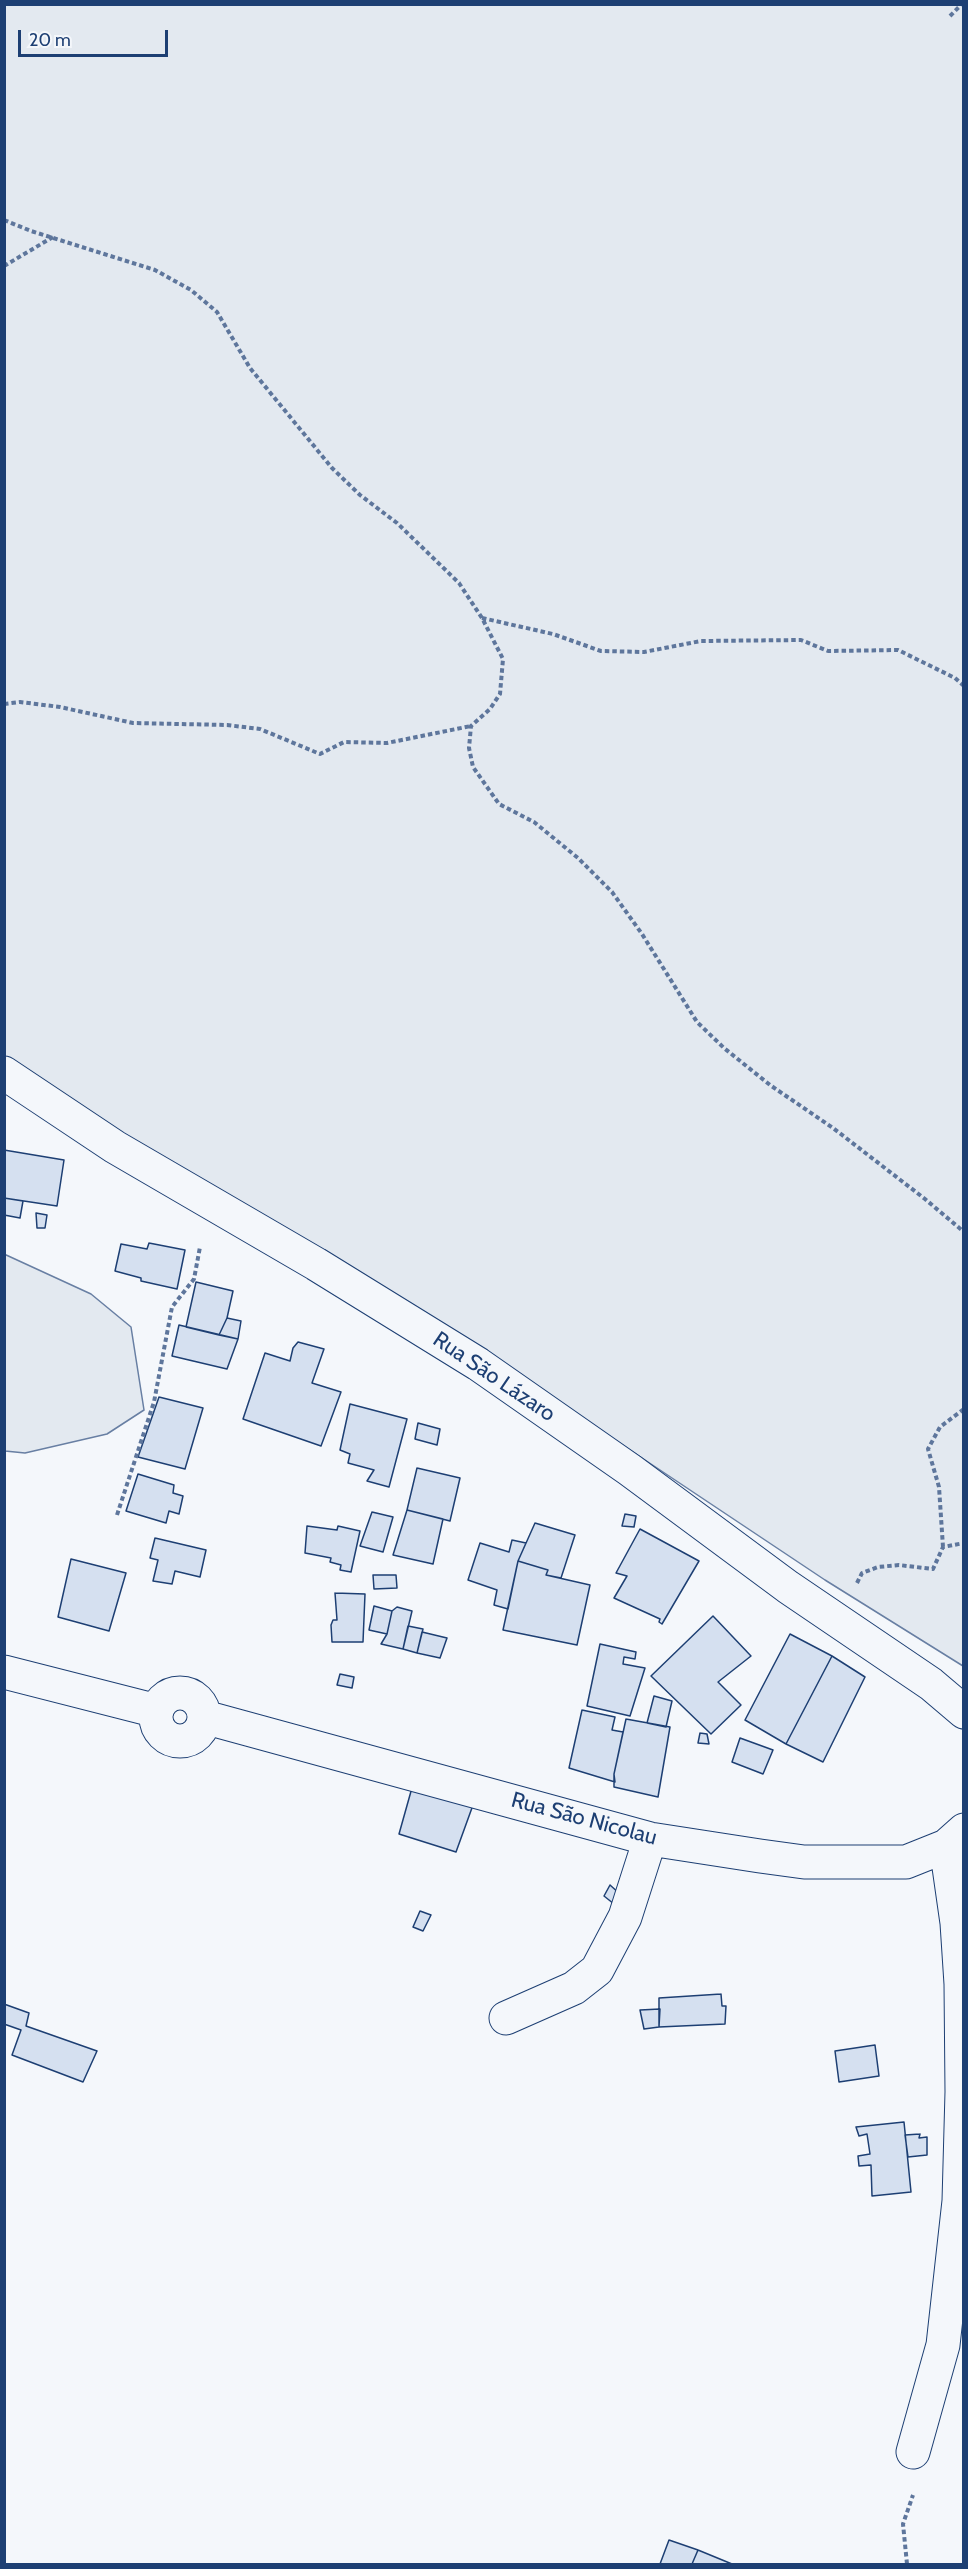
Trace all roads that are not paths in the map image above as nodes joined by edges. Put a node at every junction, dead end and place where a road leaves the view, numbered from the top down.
1 (4, 1073) edge
2 (4, 1672) edge
3 (963, 1712) edge
4 (955, 1838) edge
5 (650, 1839) junction
6 (506, 2018) dead end
7 (913, 2452) road end

1 - 3 street, Rua São Lázaro
2 - 5 street, Rua São Nicolau
4 - 5 street, Rua São Nicolau
4 - 7 street
5 - 6 street

